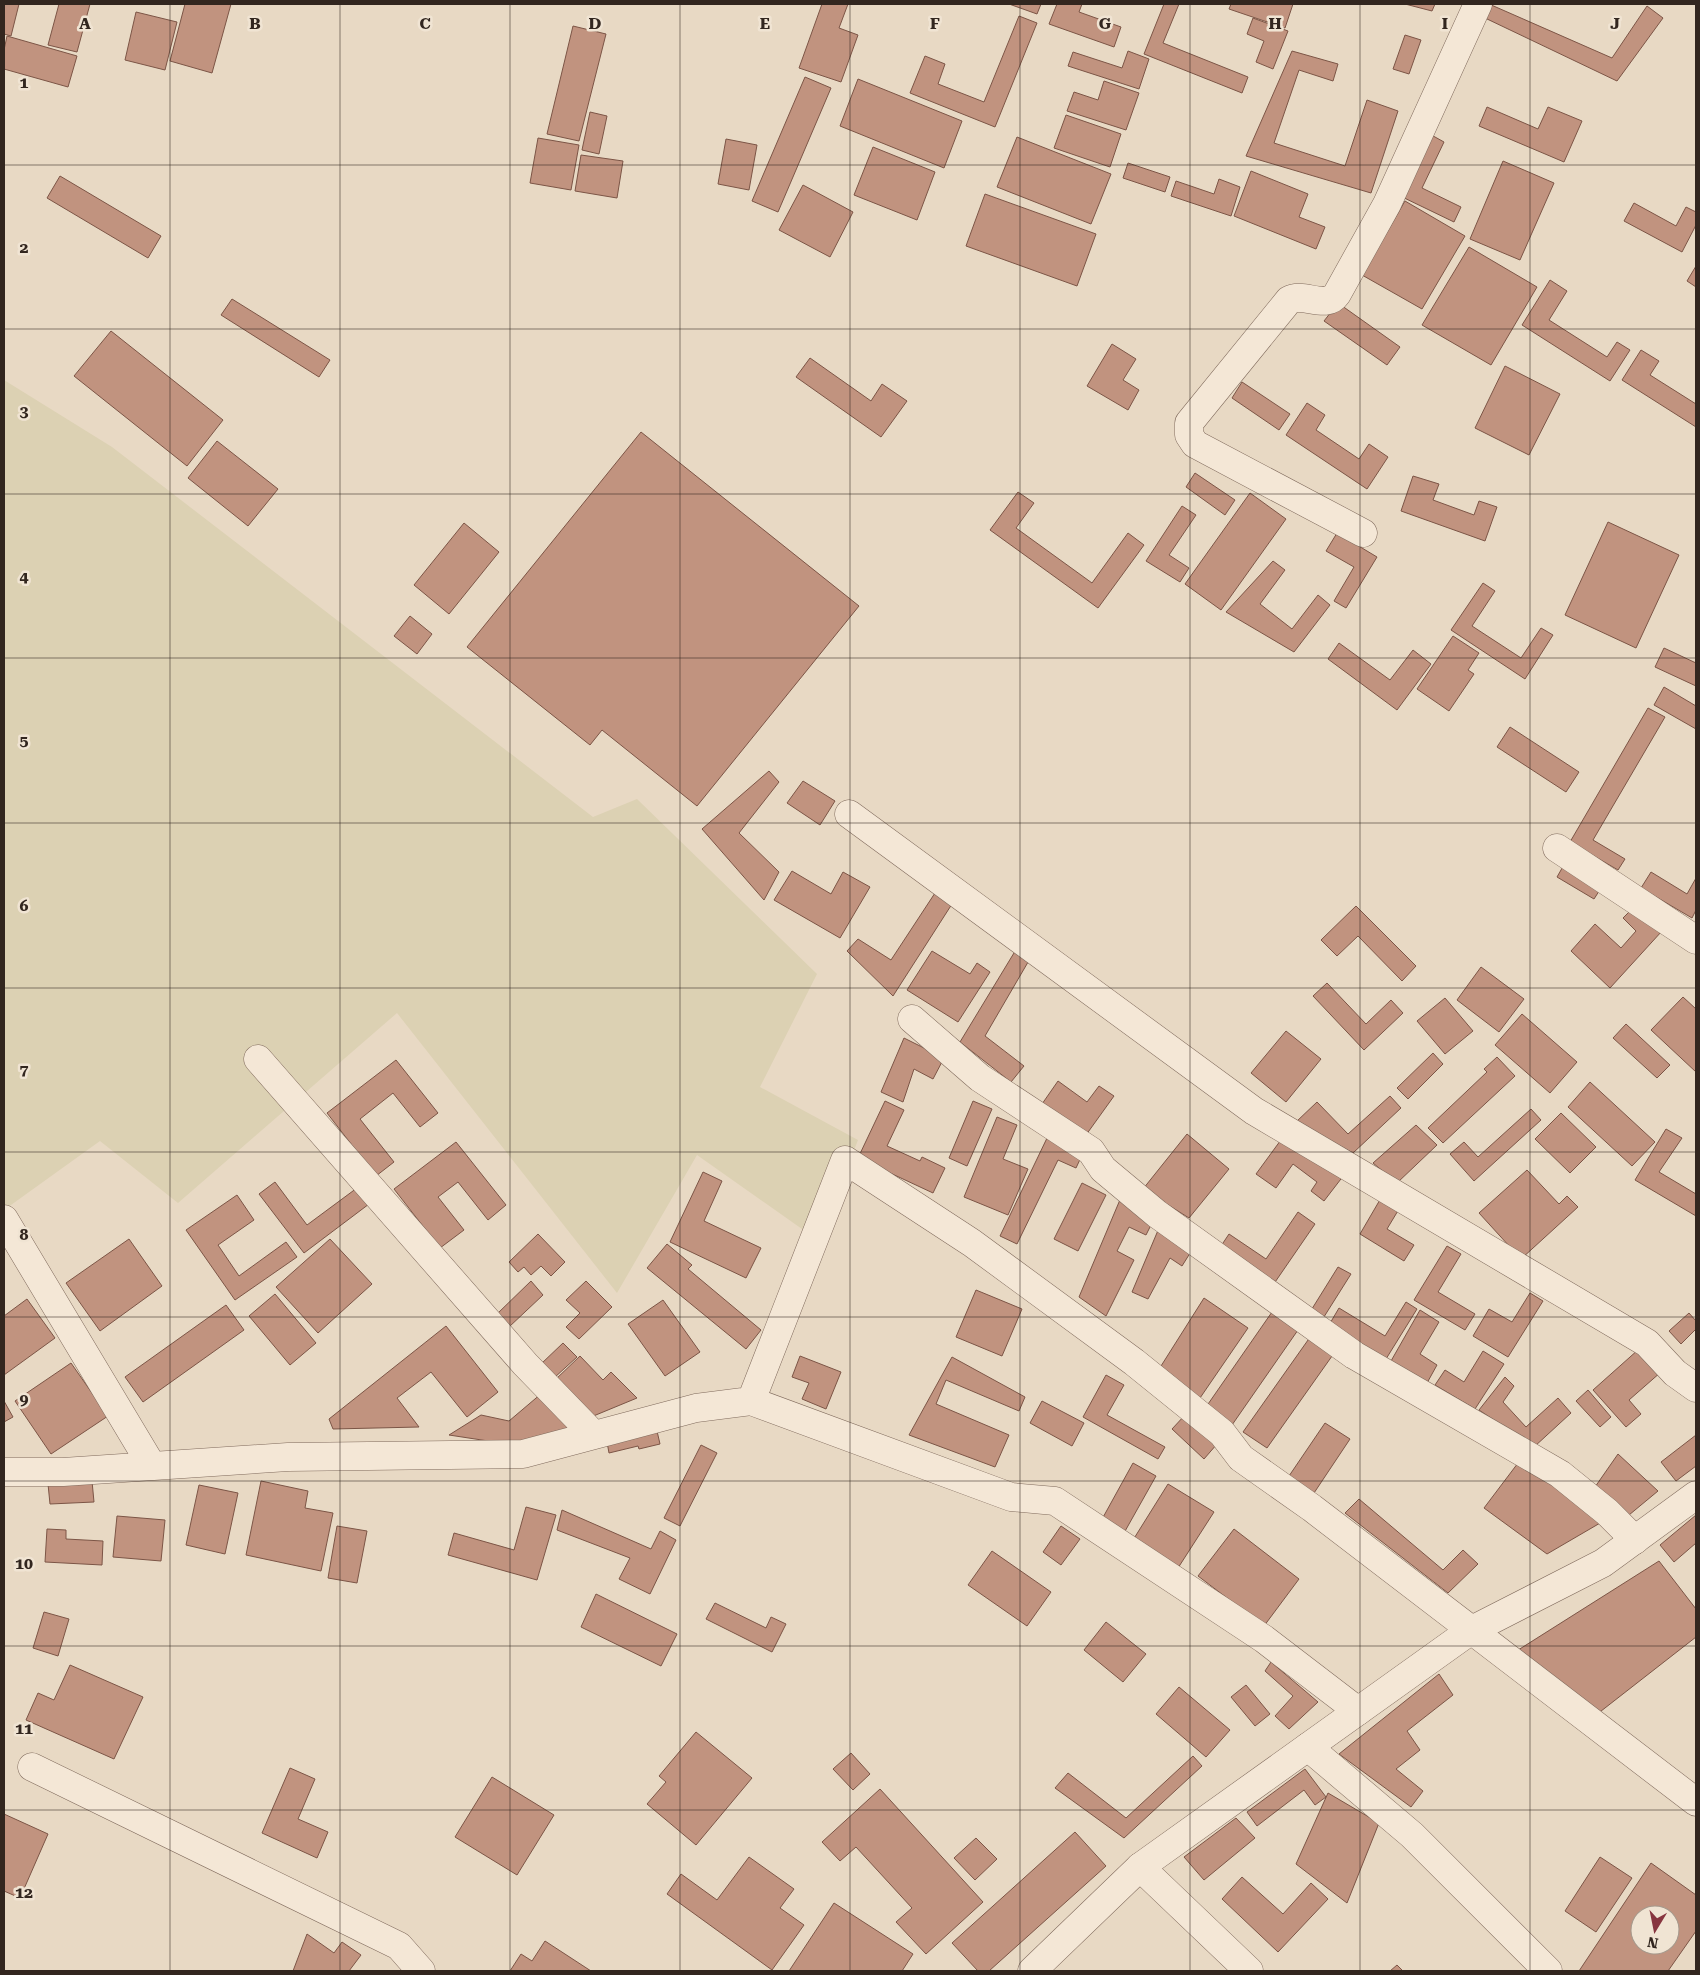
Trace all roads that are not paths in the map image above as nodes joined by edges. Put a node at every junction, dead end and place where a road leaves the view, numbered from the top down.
1 (1478, 4) edge
2 (1363, 533) dead end
3 (849, 814) dead end
4 (1557, 848) dead end
5 (1696, 940) edge
6 (912, 1019) dead end
7 (258, 1059) dead end
8 (4, 1219) edge
9 (1696, 1388) edge
10 (751, 1402) junction
11 (594, 1436) junction
12 (152, 1466) junction
13 (4, 1472) edge
14 (1696, 1495) edge
15 (1635, 1540) junction
16 (1470, 1631) junction
17 (1358, 1711) junction
18 (1308, 1747) junction
19 (32, 1767) dead end
20 (1696, 1802) edge
21 (1140, 1867) junction
22 (421, 1971) edge
23 (1032, 1971) edge
24 (1249, 1971) edge
25 (1548, 1971) edge

1 - 2 street
3 - 9 street
4 - 5 street
6 - 15 street
7 - 11 street
8 - 12 street
10 - 11 street
10 - 16 street
10 - 17 street
11 - 12 street
12 - 13 street
14 - 15 street
15 - 16 street
16 - 17 street
16 - 20 street
17 - 18 street
18 - 21 street
18 - 25 street
19 - 22 street
21 - 23 street
21 - 24 street

